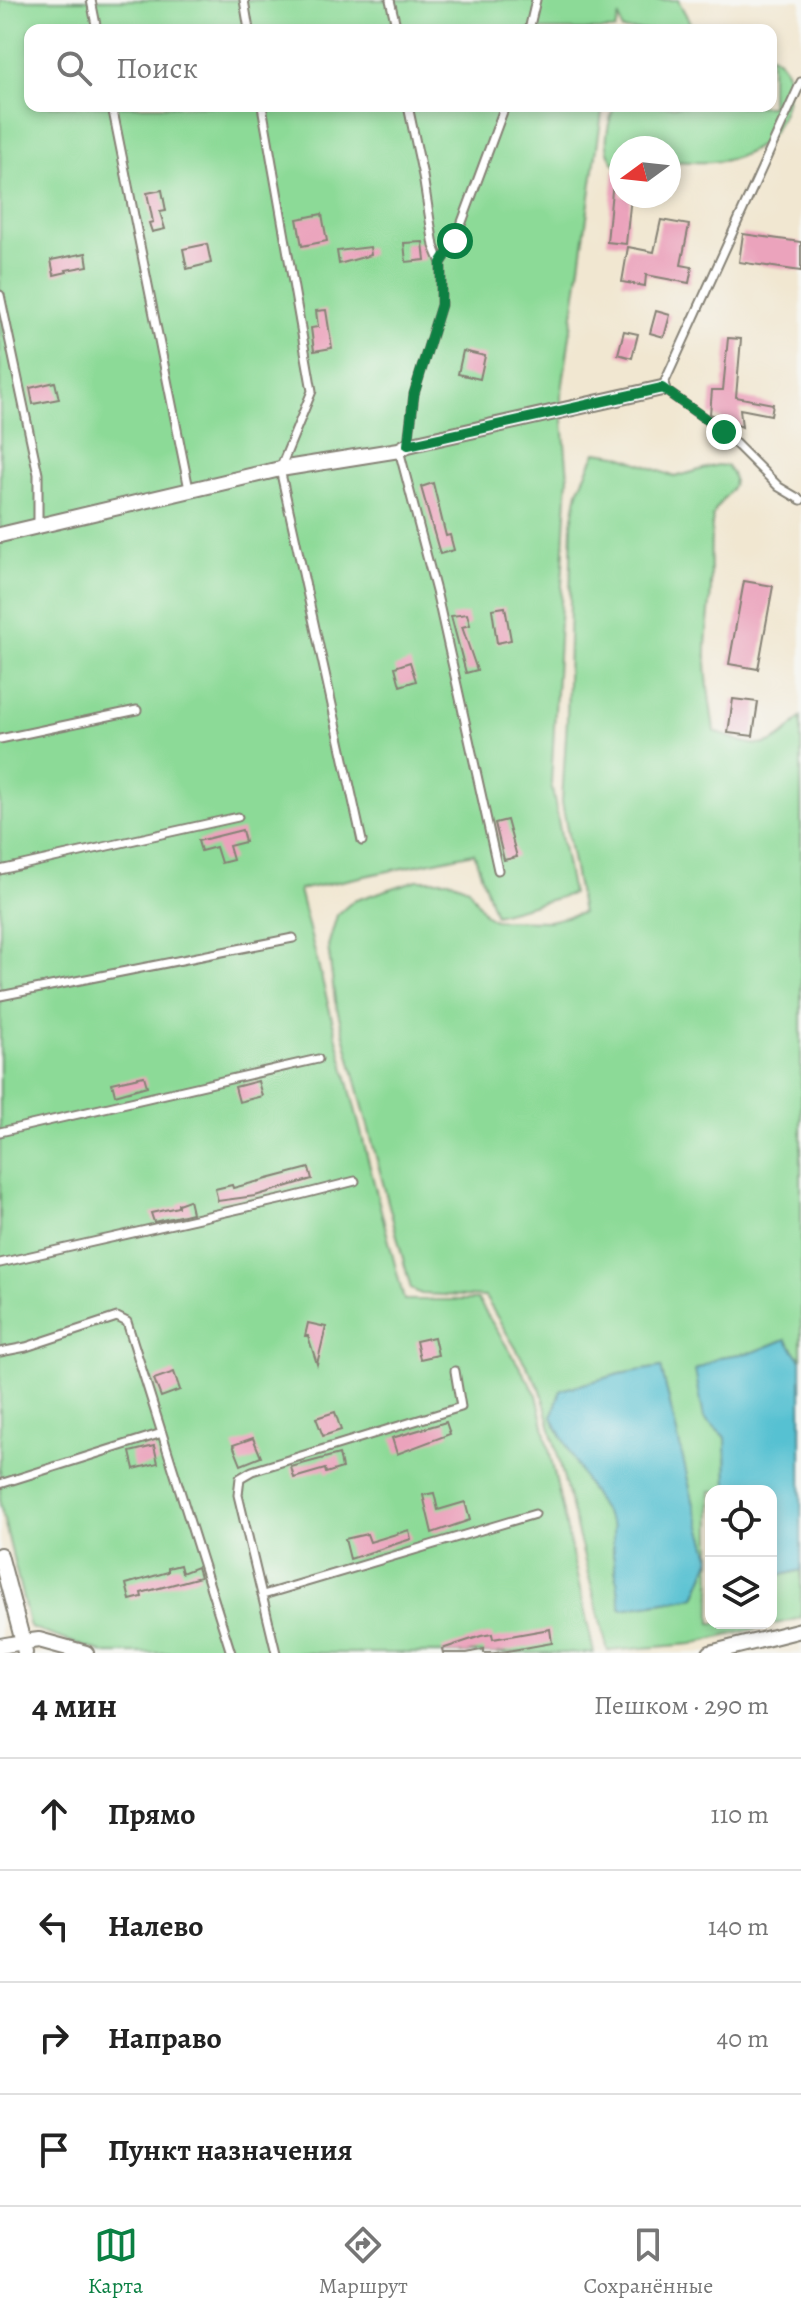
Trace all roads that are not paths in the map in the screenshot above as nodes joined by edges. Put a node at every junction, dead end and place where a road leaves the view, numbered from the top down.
1 (91, 0) edge
2 (244, 0) edge
3 (390, 0) edge
4 (536, 0) edge
5 (96, 24) edge
6 (248, 24) edge
7 (396, 24) edge
8 (530, 24) edge
9 (801, 82) edge
10 (113, 112) edge
11 (263, 112) edge
12 (409, 112) edge
13 (503, 112) edge
14 (441, 263) junction
15 (0, 295) edge
16 (662, 388) junction
17 (404, 447) junction
18 (280, 469) junction
19 (189, 489) junction
20 (801, 500) edge
21 (38, 527) junction
22 (0, 535) edge
23 (137, 710) dead end
24 (0, 739) edge
25 (238, 817) dead end
26 (362, 841) dead end
27 (0, 870) edge
28 (498, 870) dead end
29 (293, 938) dead end
30 (0, 996) edge
31 (318, 1059) dead end
32 (0, 1132) edge
33 (355, 1181) dead end
34 (0, 1263) edge
35 (0, 1352) edge
36 (455, 1371) dead end
37 (162, 1433) junction
38 (0, 1484) edge
39 (535, 1514) dead end
40 (0, 1555) edge
41 (263, 1595) junction
42 (801, 1630) edge
43 (0, 1646) edge
44 (24, 1648) edge
45 (727, 1652) edge
46 (86, 1653) edge
47 (231, 1653) edge
48 (276, 1653) edge
49 (710, 1653) edge

1 - 5 lane
2 - 6 lane
3 - 7 lane
4 - 8 lane
9 - 16 lane
10 - 19 lane
11 - 18 lane
12 - 14 lane
13 - 14 lane
14 - 17 lane
15 - 21 lane
16 - 17 street
16 - 20 lane
17 - 18 street
17 - 28 lane
18 - 19 street
18 - 26 lane
19 - 21 street
21 - 22 street
23 - 24 lane
25 - 27 lane
29 - 30 lane
31 - 32 lane
33 - 34 lane
35 - 37 lane
36 - 41 lane
37 - 38 lane
37 - 47 lane
39 - 41 lane
40 - 44 street
41 - 48 lane
42 - 45 street
43 - 44 street
44 - 46 street
45 - 49 street

